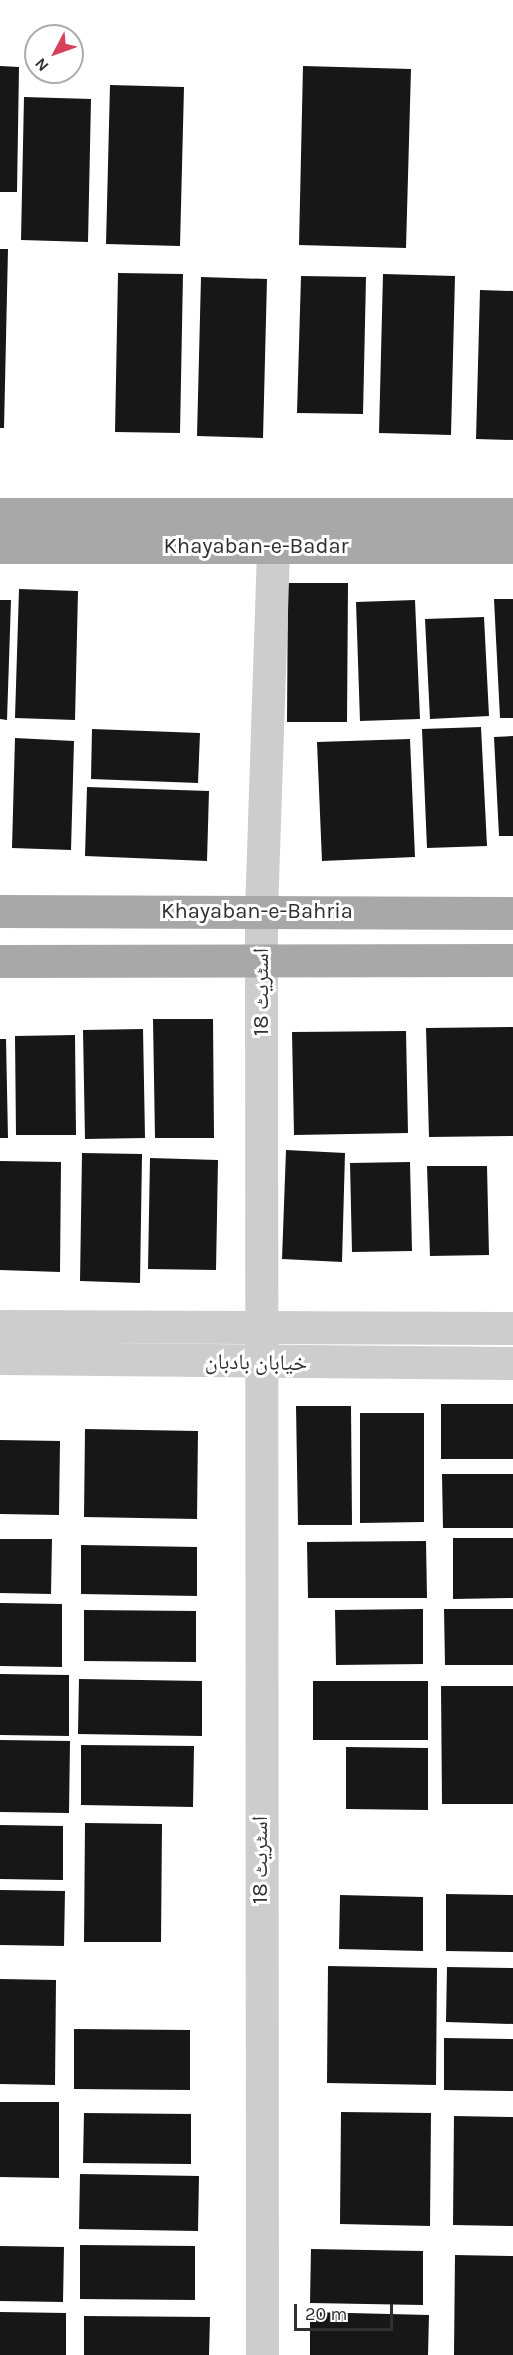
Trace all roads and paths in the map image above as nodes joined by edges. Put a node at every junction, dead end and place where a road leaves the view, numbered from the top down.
1 (0, 514) edge
2 (274, 514) junction
3 (513, 514) edge
4 (273, 546) junction
5 (0, 547) edge
6 (513, 547) edge
7 (0, 911) edge
8 (261, 912) junction
9 (513, 913) edge
10 (262, 960) junction
11 (513, 960) edge
12 (0, 961) edge
13 (0, 1326) edge
14 (258, 1327) junction
15 (513, 1328) edge
16 (0, 1358) edge
17 (513, 1363) edge
18 (260, 1364) junction
19 (262, 2355) edge

1 - 2 main road, Khayaban-e-Badar
2 - 3 main road, Khayaban-e-Badar
2 - 4 street, اسٹریٹ 18
4 - 5 main road, Khayaban-e-Badar
4 - 6 main road, Khayaban-e-Badar
4 - 8 street, اسٹریٹ 18
7 - 8 main road, Khayaban-e-Bahria
8 - 9 main road, Khayaban-e-Bahria
8 - 10 street, اسٹریٹ 18
10 - 11 main road
10 - 12 main road
10 - 14 street, اسٹریٹ 18
13 - 14 street, خیابان بادبان
14 - 15 street, خیابان بادبان
14 - 18 street, اسٹریٹ 18
16 - 18 street, خیابان بادبان
17 - 18 street, خیابان بادبان
18 - 19 street, اسٹریٹ 18

